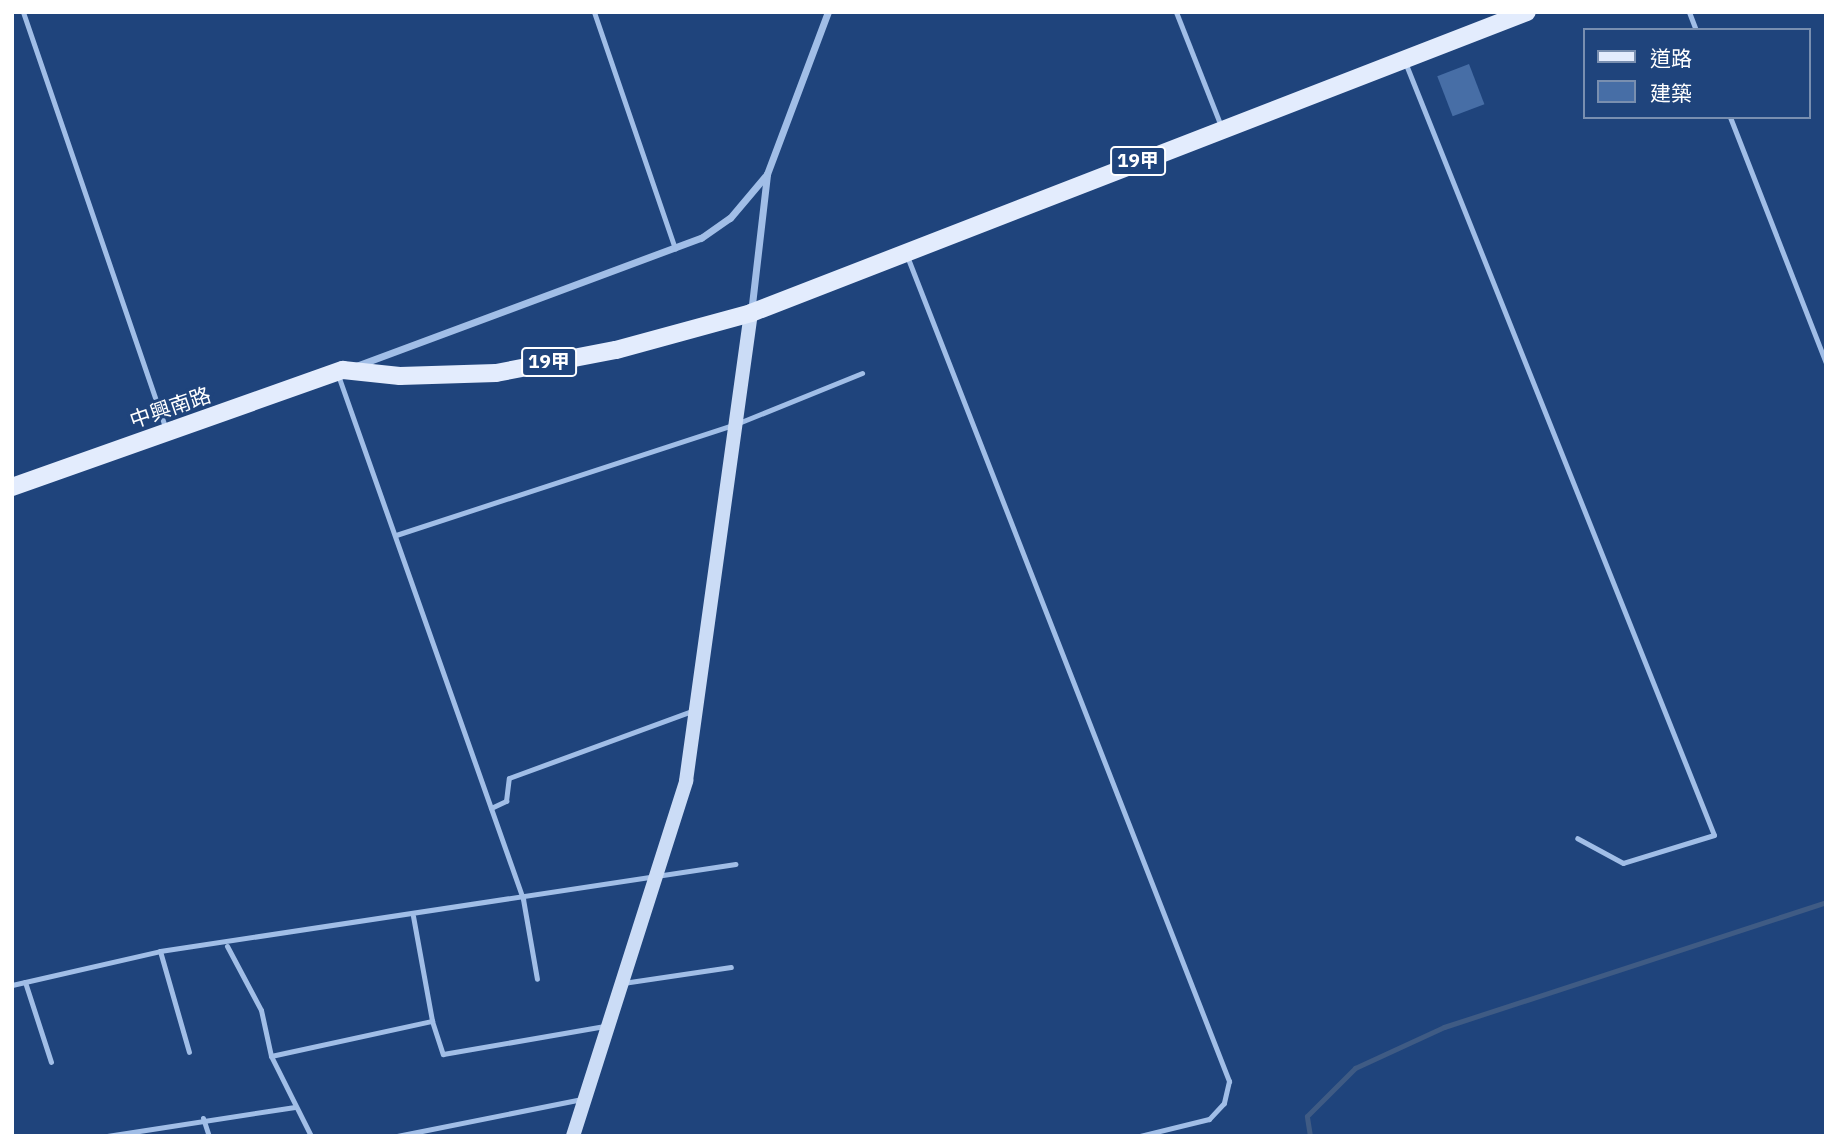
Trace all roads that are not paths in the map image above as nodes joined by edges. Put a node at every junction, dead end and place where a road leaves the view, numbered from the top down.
1 (23, 12) edge
2 (594, 12) edge
3 (828, 12) edge
4 (1176, 12) edge
5 (1527, 12) edge
6 (1403, 58) junction
7 (1731, 119) edge
8 (1221, 127) junction
9 (767, 174) junction
10 (675, 249) junction
11 (906, 255) junction
12 (751, 313) junction
13 (1826, 363) edge
14 (340, 372) junction
15 (862, 373) dead end
16 (736, 424) junction
17 (167, 433) junction
18 (12, 487) edge
19 (396, 535) junction
20 (699, 708) junction
21 (491, 808) junction
22 (1577, 838) dead end
23 (735, 864) dead end
24 (654, 878) junction
25 (523, 899) junction
26 (413, 916) junction
27 (227, 946) junction
28 (160, 951) junction
29 (731, 967) dead end
30 (537, 979) dead end
31 (25, 982) junction
32 (620, 983) junction
33 (12, 985) edge
34 (432, 1021) junction
35 (608, 1025) junction
36 (189, 1052) dead end
37 (271, 1056) junction
38 (51, 1062) dead end
39 (585, 1098) junction
40 (295, 1107) junction
41 (203, 1118) junction
42 (107, 1136) edge
43 (209, 1136) edge
44 (311, 1136) edge
45 (397, 1136) edge
46 (573, 1136) edge
47 (1140, 1136) edge

1 - 17 lane
2 - 10 lane
3 - 9 street
4 - 8 lane
5 - 6 main road, 19甲
6 - 8 main road, 19甲
6 - 22 lane
7 - 13 lane
8 - 11 main road, 19甲
9 - 10 street
9 - 12 street
10 - 14 street
11 - 12 main road, 19甲
11 - 47 lane
12 - 14 main road, 19甲
12 - 16 street
14 - 17 main road, 中興南路 / 19甲
14 - 19 lane
15 - 16 lane
16 - 19 lane
16 - 20 street
17 - 18 main road, 中興南路 / 19甲
19 - 21 lane
20 - 21 lane
20 - 24 street
21 - 25 lane
23 - 24 lane
24 - 25 lane
24 - 32 street
25 - 26 lane
25 - 30 lane
26 - 27 lane
26 - 34 lane
27 - 28 lane
27 - 37 lane
28 - 31 lane
28 - 36 lane
29 - 32 lane
31 - 33 lane
31 - 38 lane
32 - 35 street
34 - 35 lane
34 - 37 lane
35 - 39 street
37 - 40 lane
39 - 45 lane
39 - 46 street
40 - 41 lane
40 - 44 lane
41 - 42 lane
41 - 43 lane

